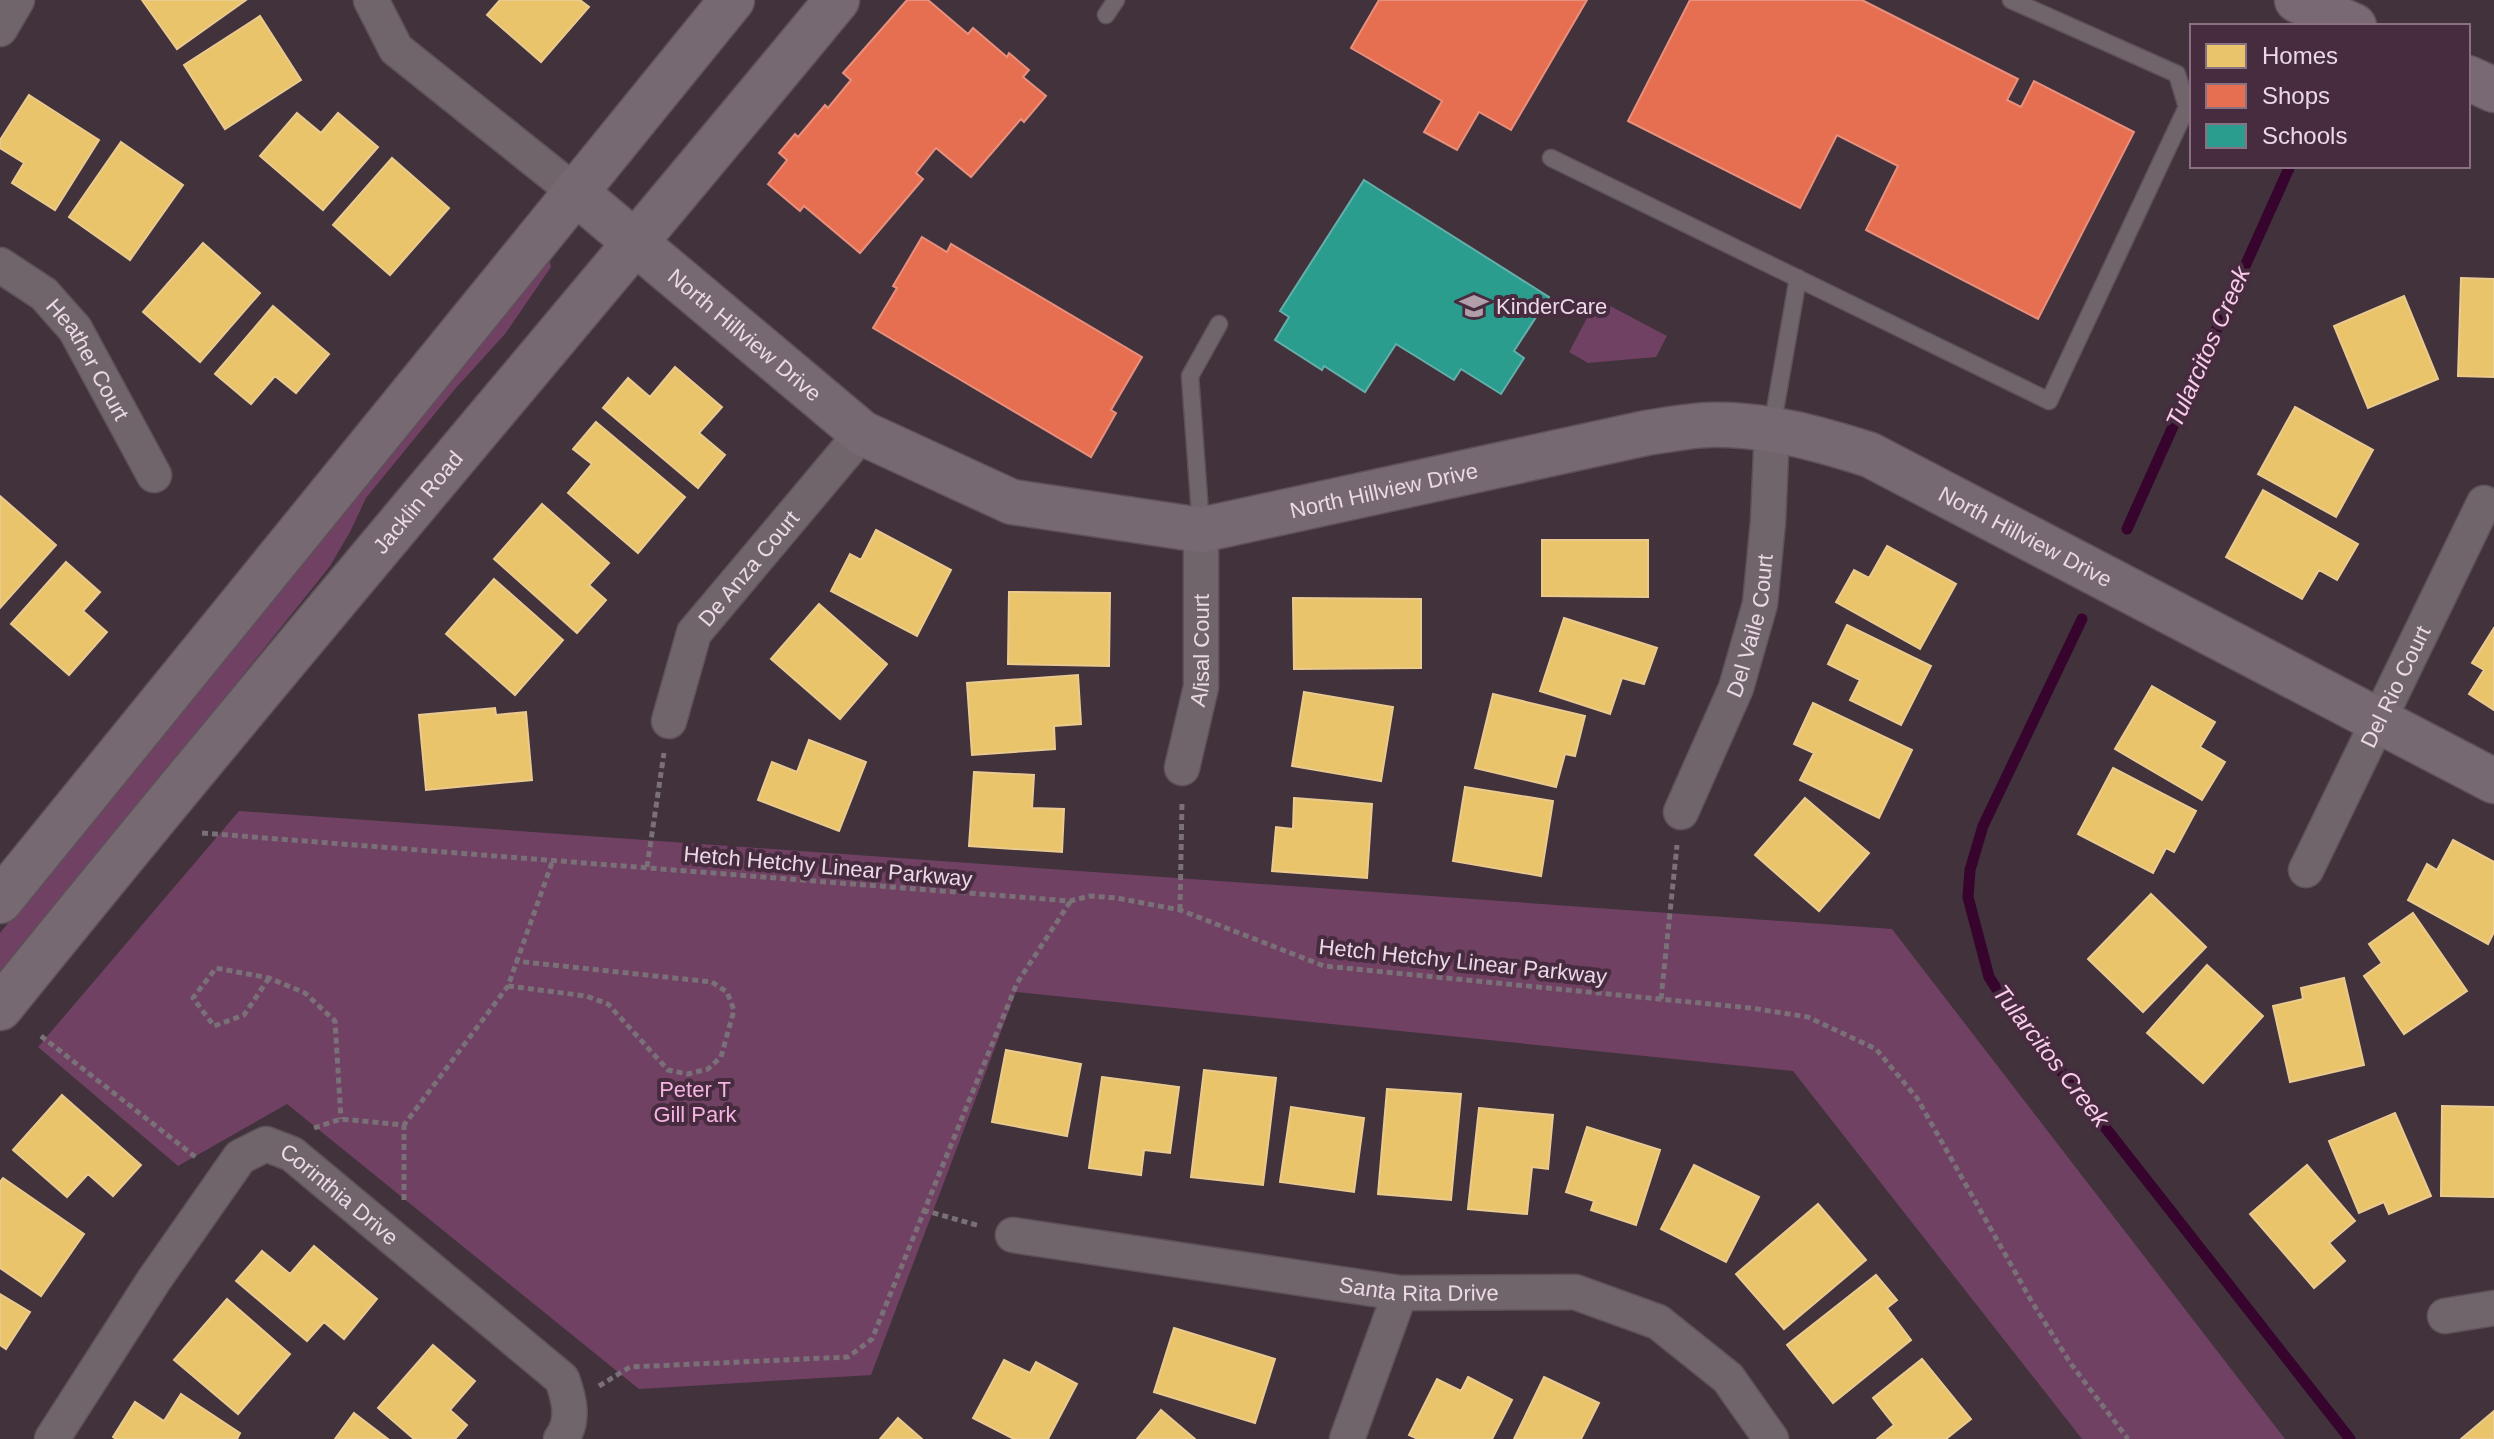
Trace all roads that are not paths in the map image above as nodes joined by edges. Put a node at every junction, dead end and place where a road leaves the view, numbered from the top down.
1 (17, 0) edge
2 (371, 0) edge
3 (732, 0) edge
4 (837, 0) edge
5 (1116, 0) edge
6 (2011, 0) edge
7 (2297, 0) edge
8 (1106, 15) dead end
9 (2350, 24) edge
10 (0, 29) edge
11 (2470, 79) edge
12 (2494, 90) edge
13 (1551, 158) dead end
14 (575, 192) junction
15 (636, 243) junction
16 (0, 265) edge
17 (1798, 278) junction
18 (1219, 324) dead end
19 (1772, 429) junction
20 (862, 433) junction
21 (154, 475) dead end
22 (2484, 503) dead end
23 (1201, 530) junction
24 (2378, 720) junction
25 (669, 721) road end
26 (1182, 768) road end
27 (2494, 781) edge
28 (1681, 812) road end
29 (2306, 870) dead end
30 (0, 901) edge
31 (0, 1008) edge
32 (1013, 1235) road end
33 (1400, 1293) junction
34 (2494, 1308) edge
35 (2445, 1316) dead end
36 (52, 1439) edge
37 (561, 1439) edge
38 (1347, 1439) edge
39 (1771, 1439) edge

1 - 10 street
2 - 14 street, North Hillview Drive
3 - 14 main road
4 - 15 main road, Jacklin Road
5 - 8 lane
6 - 17 lane
7 - 9 highway
11 - 12 highway
13 - 17 lane
14 - 15 main road, North Hillview Drive
14 - 30 main road
15 - 20 main road, North Hillview Drive
15 - 31 main road, Jacklin Road
16 - 21 street, Heather Court
17 - 19 lane
18 - 23 lane
19 - 23 main road, North Hillview Drive
19 - 24 main road, North Hillview Drive
19 - 28 street, Del Vaile Court
20 - 23 main road, North Hillview Drive
20 - 25 street, De Anza Court
22 - 24 street, Del Rio Court
23 - 26 street, Alisal Court
24 - 27 main road, North Hillview Drive
24 - 29 street, Del Rio Court
32 - 33 street, Santa Rita Drive
33 - 38 street
33 - 39 street, Santa Rita Drive
34 - 35 street
36 - 37 street, Corinthia Drive

